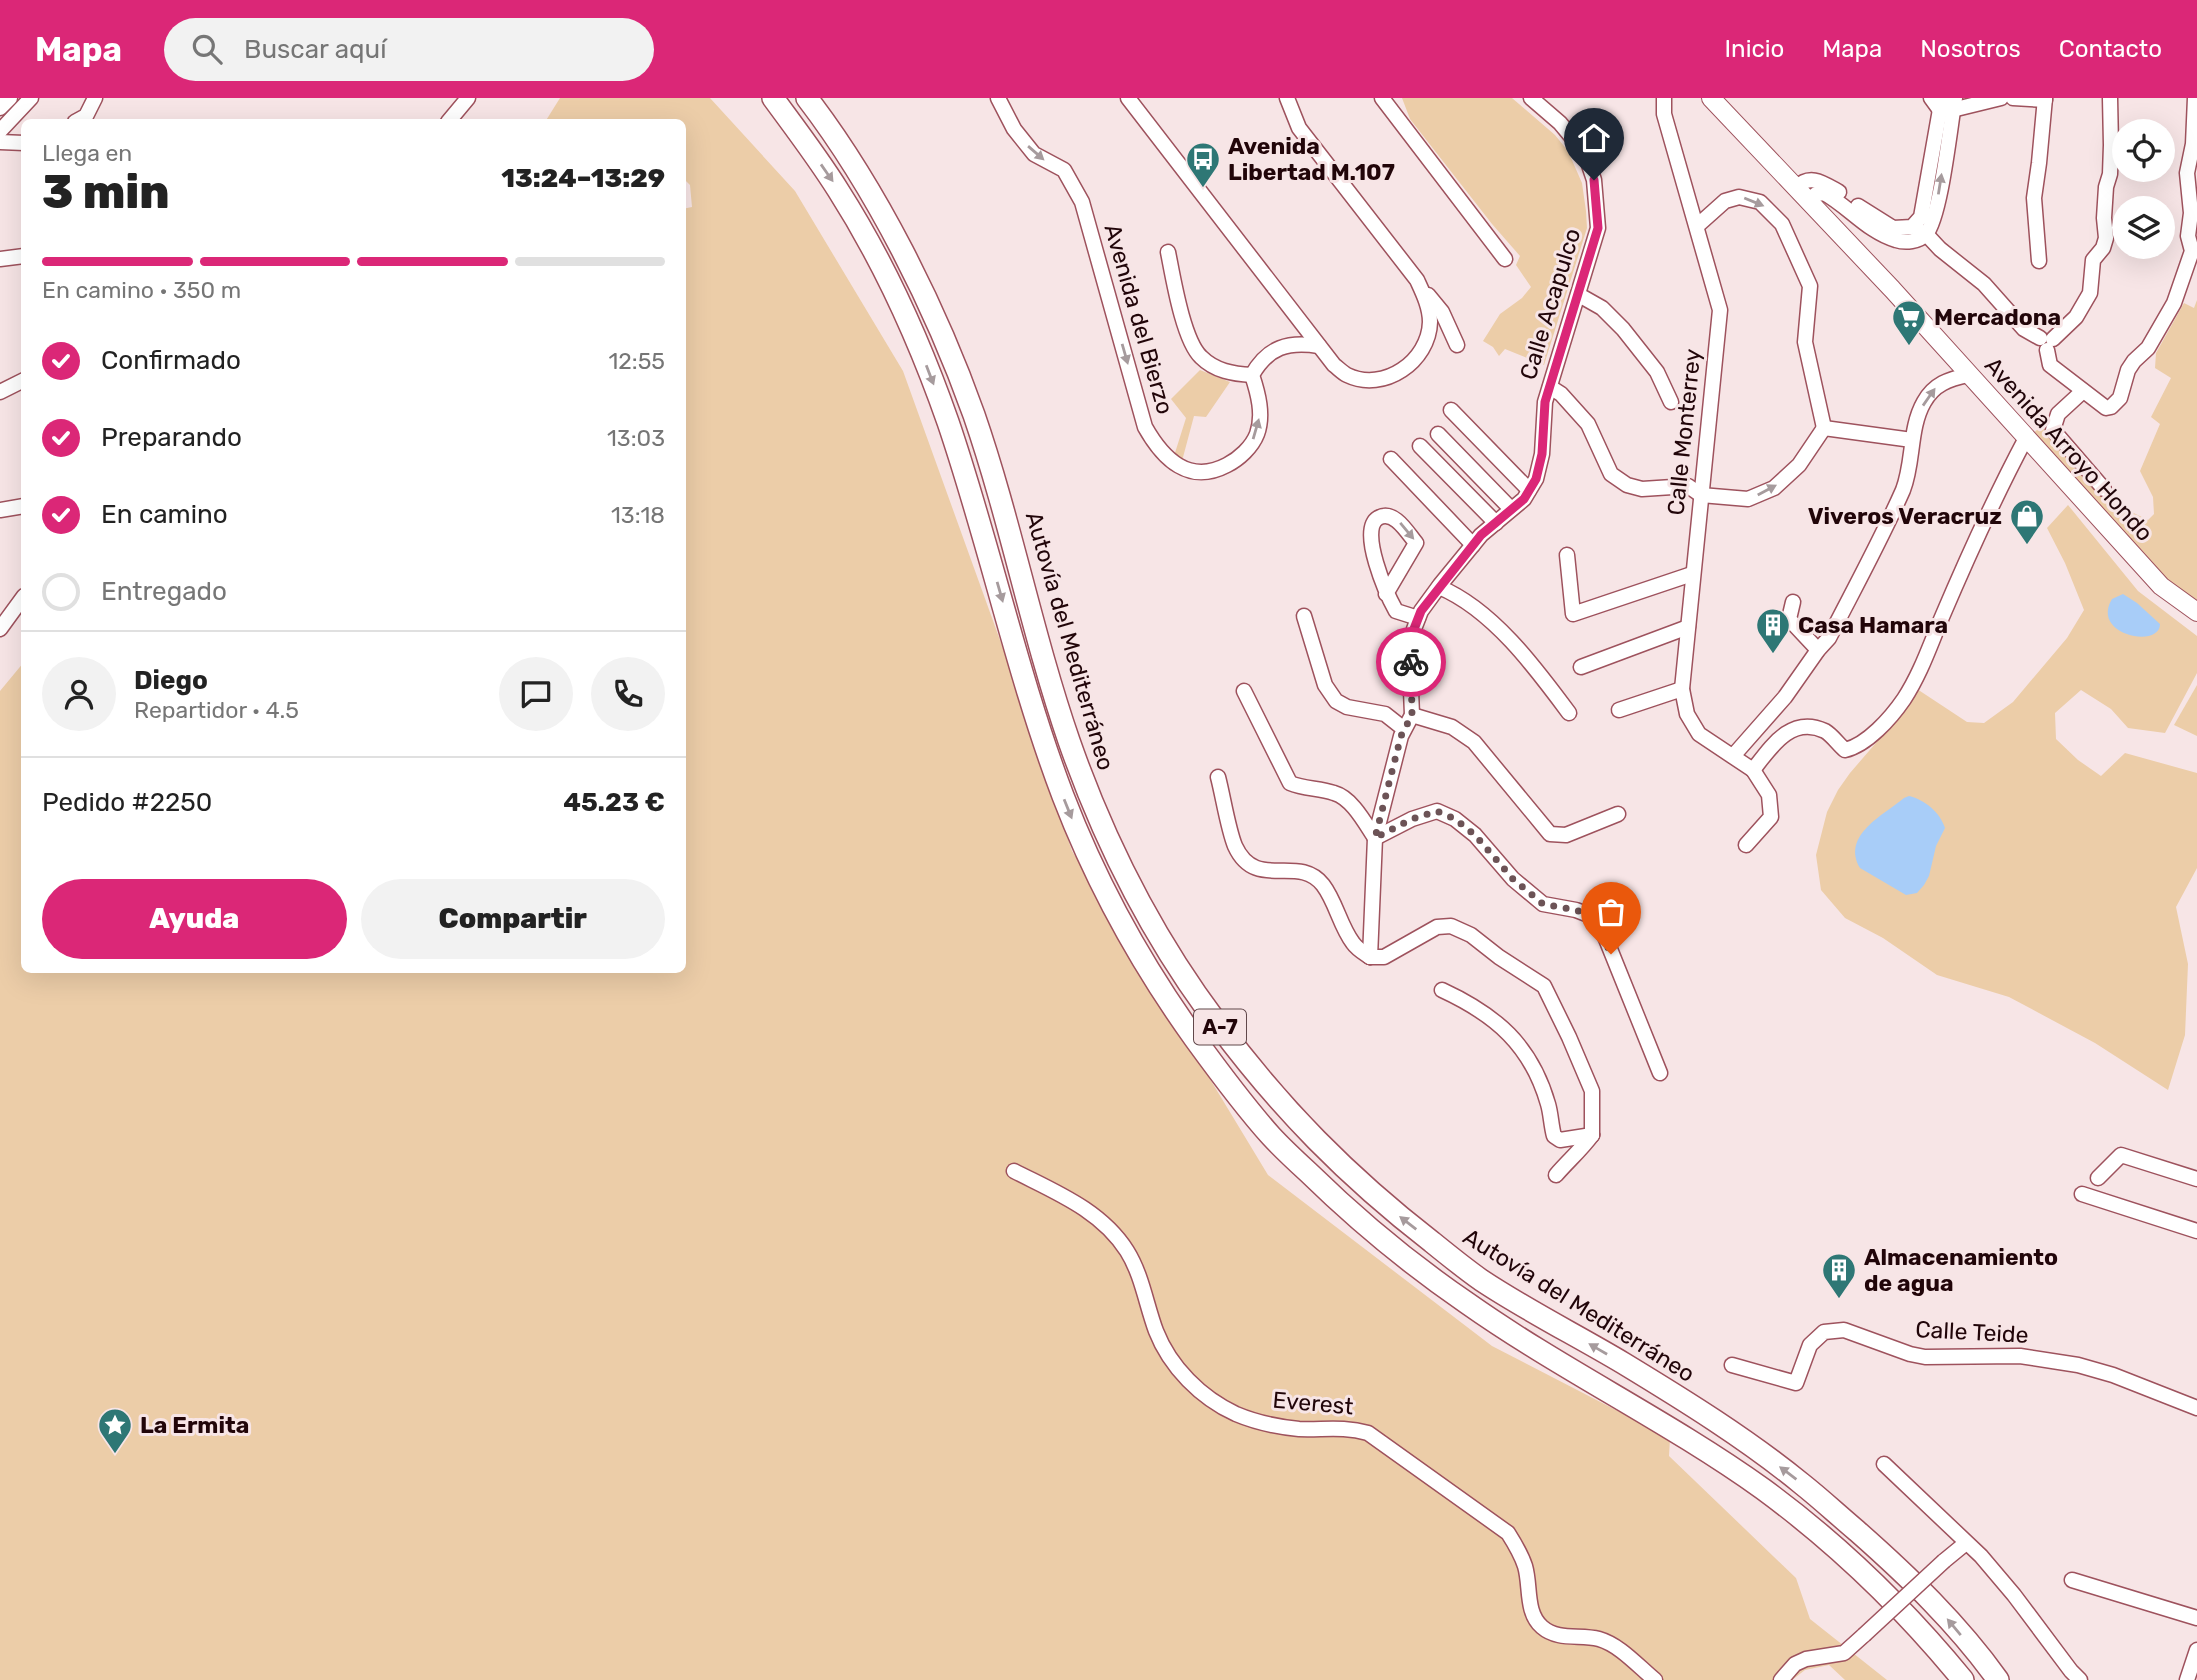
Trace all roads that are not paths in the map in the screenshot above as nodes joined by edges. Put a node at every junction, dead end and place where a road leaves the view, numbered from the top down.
1 (10, 98) edge
2 (31, 98) edge
3 (95, 98) edge
4 (468, 98) edge
5 (766, 98) edge
6 (772, 98) edge
7 (807, 98) edge
8 (819, 98) edge
9 (998, 98) edge
10 (1128, 98) edge
11 (1287, 98) edge
12 (1382, 98) edge
13 (1531, 98) edge
14 (1664, 98) edge
15 (1710, 98) edge
16 (2000, 98) edge
17 (2013, 98) edge
18 (2110, 98) edge
19 (2195, 98) edge
20 (2045, 99) edge
21 (1944, 103) edge
22 (0, 108) edge
23 (80, 119) edge
24 (450, 119) edge
25 (0, 131) edge
26 (798, 132) junction
27 (0, 142) edge
28 (21, 143) edge
29 (1802, 195) junction
30 (878, 208) junction
31 (1697, 226) junction
32 (1917, 234) junction
33 (1168, 252) dead end
34 (21, 256) edge
35 (0, 259) edge
36 (1505, 259) dead end
37 (2039, 261) dead end
38 (1417, 280) junction
39 (1579, 295) junction
40 (2047, 342) junction
41 (1457, 345) dead end
42 (1319, 346) junction
43 (1252, 375) junction
44 (1968, 375) junction
45 (21, 382) edge
46 (1550, 387) junction
47 (2083, 391) junction
48 (0, 392) edge
49 (1671, 402) dead end
50 (1451, 410) dead end
51 (1824, 428) junction
52 (1438, 434) dead end
53 (2026, 438) junction
54 (1912, 440) junction
55 (1420, 446) dead end
56 (1391, 459) dead end
57 (2104, 488) dead end
58 (1529, 490) junction
59 (1701, 495) junction
60 (21, 506) edge
61 (1511, 509) junction
62 (0, 510) edge
63 (1496, 523) junction
64 (1473, 545) junction
65 (1567, 555) dead end
66 (1692, 574) junction
67 (1439, 587) junction
68 (1386, 594) junction
69 (21, 600) edge
70 (1793, 602) dead end
71 (2197, 612) edge
72 (1304, 616) dead end
73 (1418, 618) junction
74 (1688, 627) junction
75 (0, 629) edge
76 (1818, 650) junction
77 (1581, 667) dead end
78 (1682, 689) junction
79 (1244, 691) dead end
80 (1619, 710) dead end
81 (1569, 713) dead end
82 (1412, 715) junction
83 (1404, 729) junction
84 (1733, 755) junction
85 (1752, 770) junction
86 (1218, 777) dead end
87 (1618, 814) dead end
88 (1375, 838) junction
89 (1746, 845) dead end
90 (1370, 957) junction
91 (1442, 990) dead end
92 (1660, 1073) dead end
93 (1592, 1135) junction
94 (1014, 1171) dead end
95 (1556, 1175) dead end
96 (2098, 1178) dead end
97 (2197, 1179) edge
98 (2082, 1194) dead end
99 (2197, 1231) edge
100 (1732, 1365) dead end
101 (2197, 1408) edge
102 (1884, 1464) dead end
103 (1966, 1543) junction
104 (2072, 1580) dead end
105 (2197, 1618) edge
106 (2197, 1650) edge
107 (1654, 1680) edge
108 (1781, 1680) edge
109 (1964, 1680) edge
110 (1998, 1680) edge
111 (2080, 1680) edge
112 (2187, 1680) edge

1 - 22 street
2 - 25 street
3 - 23 street
4 - 24 street
5 - 26 highway
6 - 26 highway, A-7
7 - 30 highway, Autovía del Mediterráneo / A-7
8 - 30 highway
9 -> 43 street, Avenida del Bierzo
10 - 42 street
11 - 38 street
12 - 36 street
13 - 39 street, Calle Acapulco
14 - 31 street, Calle Monterrey
15 - 29 main road, Avenida Arroyo Hondo
16 - 21 street
17 - 20 street
18 - 40 street
19 - 47 street
20 - 37 street
21 - 32 street
26 -> 109 highway, A-7
27 - 28 street
29 - 32 street
29 - 44 main road, Avenida Arroyo Hondo
110 -> 30 highway, Autovía del Mediterráneo / A-7
31 -> 51 street
31 - 59 street, Calle Monterrey
32 - 40 street
33 - 43 street
34 - 35 street
38 - 41 street
38 - 42 street
39 - 46 street, Calle Acapulco
39 - 49 street
40 - 47 street
42 - 43 street
44 - 53 main road, Avenida Arroyo Hondo
54 -> 44 street
45 - 48 street
46 - 58 street, Calle Acapulco
46 - 59 street
47 - 57 street
50 - 58 street
51 - 54 street
59 -> 51 street
52 - 61 street
53 - 71 main road, Avenida Arroyo Hondo
53 - 85 street
54 - 76 street
55 - 63 street
56 - 64 street
58 - 61 street, Calle Acapulco
59 - 66 street, Calle Monterrey
60 - 62 street
61 - 63 street, Calle Acapulco
63 - 64 street, Calle Acapulco
64 - 67 street, Calle Acapulco
65 - 66 street
66 - 74 street, Calle Monterrey
67 - 73 street, Calle Acapulco
67 - 81 street
68 -> 68 street
68 - 73 street
69 - 75 street
70 - 76 street
72 - 83 street
73 - 82 street, Calle Acapulco
74 - 77 street
74 - 78 street, Calle Monterrey
76 - 84 street
78 - 80 street
78 - 84 street, Calle Monterrey
79 - 88 street
82 - 83 street
82 - 87 street
83 - 88 street
84 - 85 street, Calle Monterrey
85 - 89 street
86 - 90 street
88 - 90 street
88 - 92 street
90 - 93 street
91 - 93 street
93 - 95 street
94 - 107 street, Everest
96 - 97 street
98 - 99 street
100 - 101 street, Calle Teide
102 - 103 street
103 - 108 street, bridge
103 - 111 street
104 - 105 street
106 - 112 street

